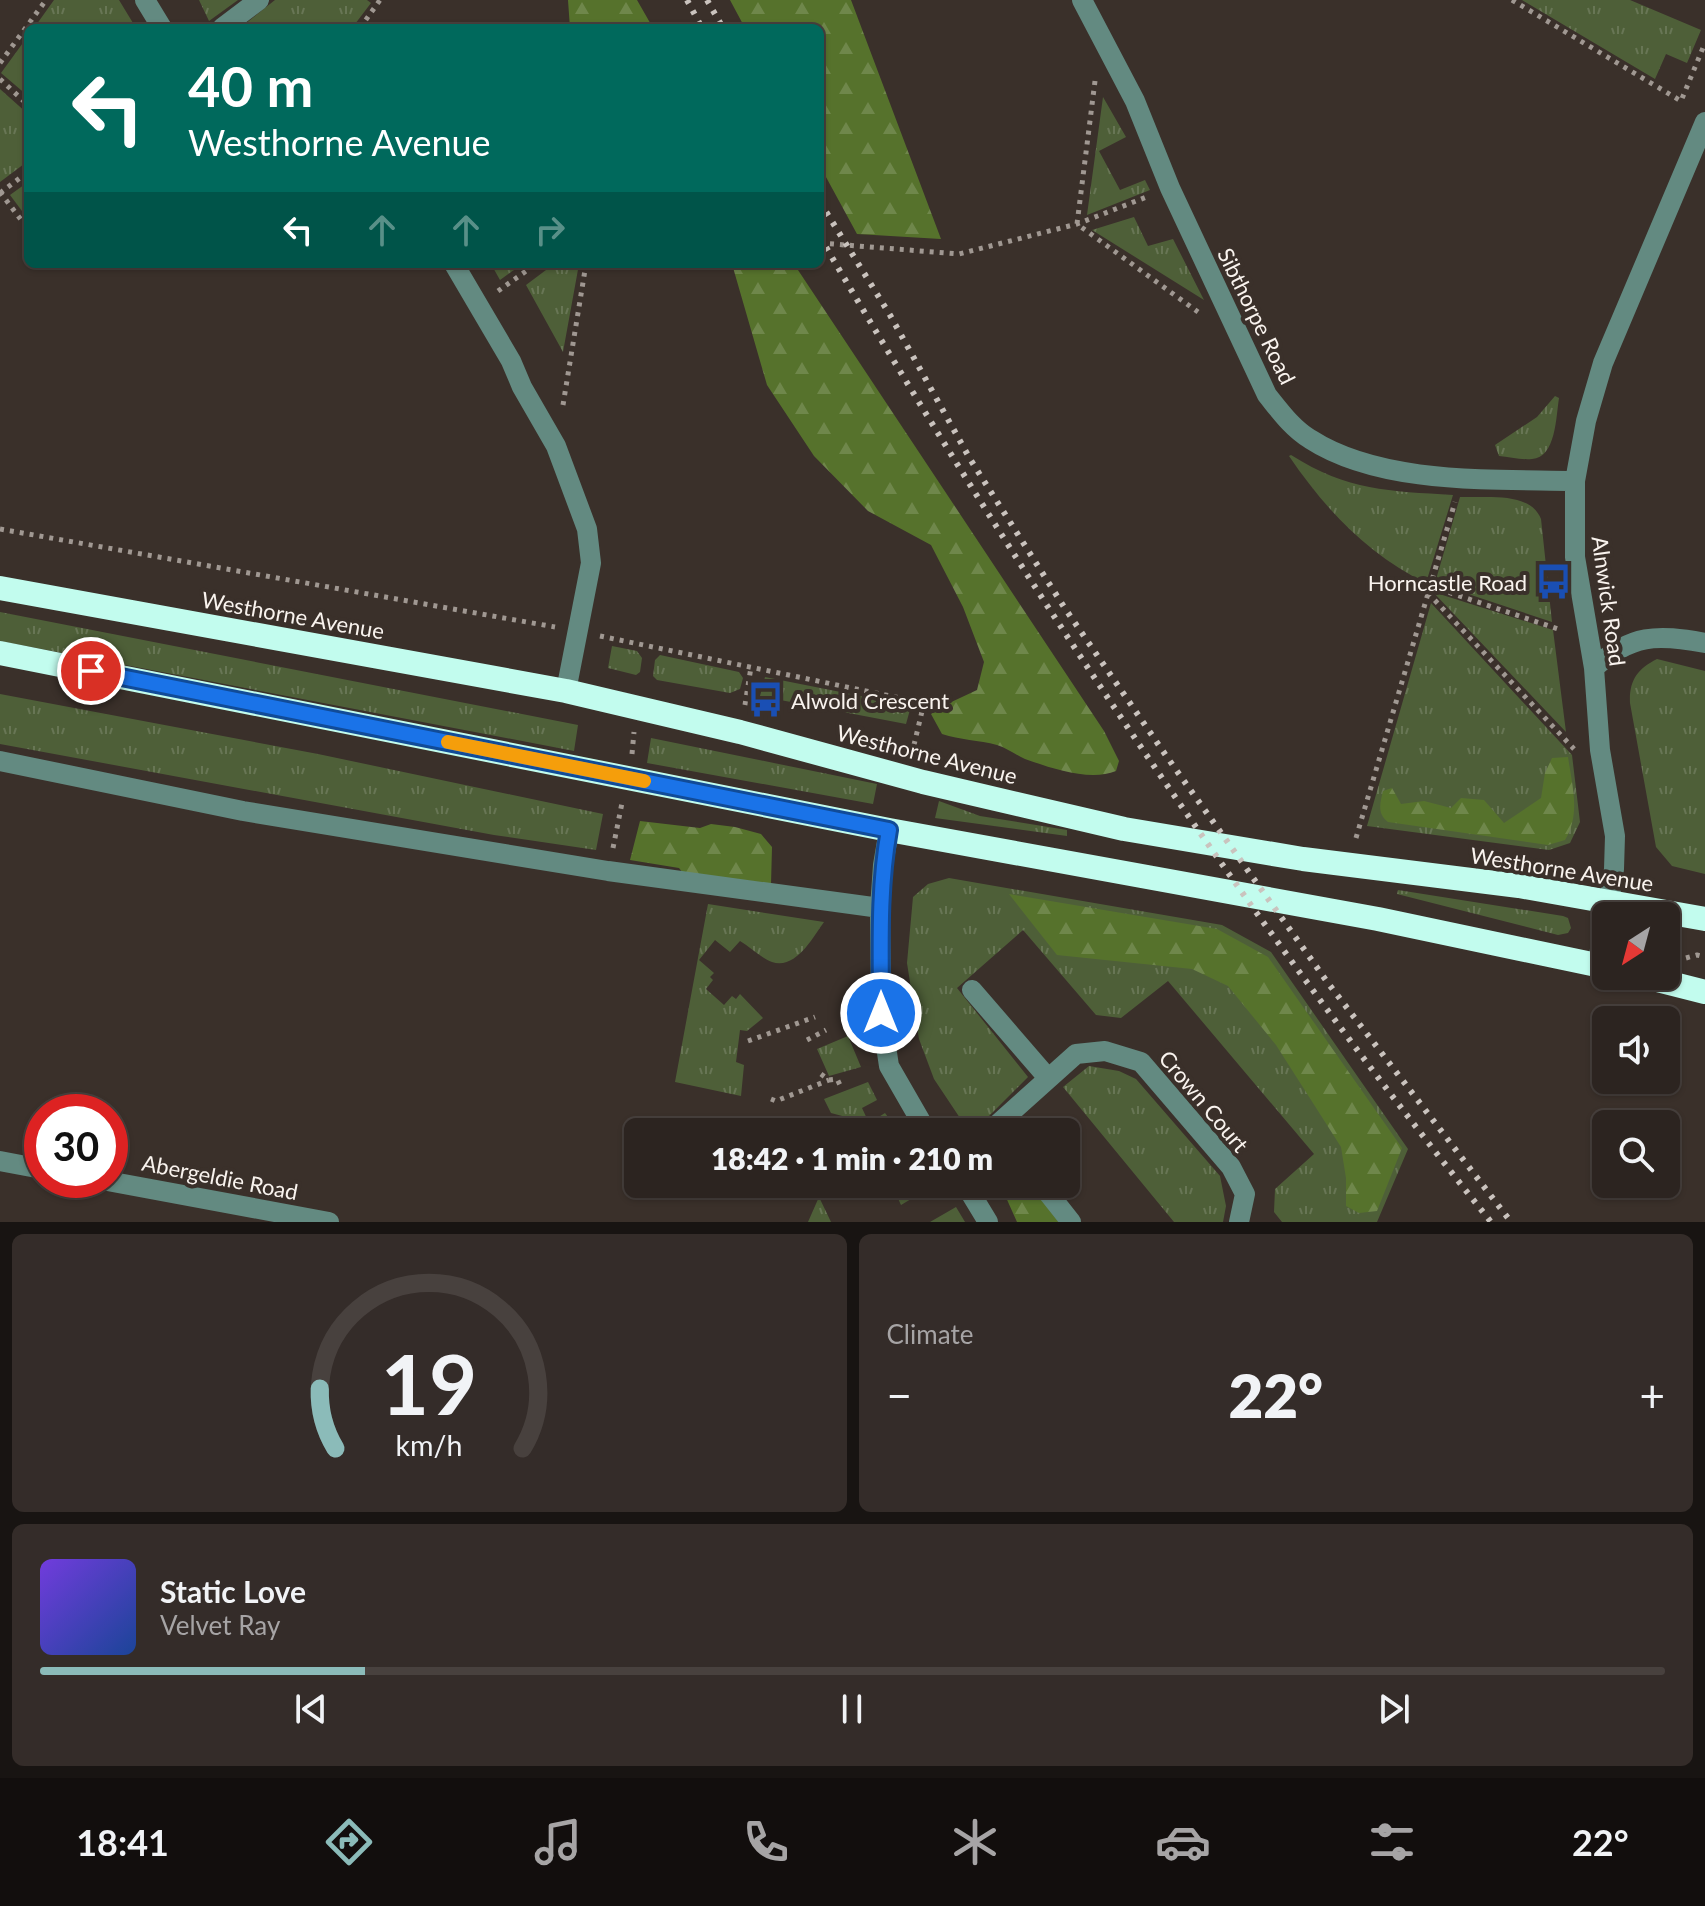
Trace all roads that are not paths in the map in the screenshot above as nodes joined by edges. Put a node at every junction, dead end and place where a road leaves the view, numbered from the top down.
1 (145, 0) edge
2 (259, 0) edge
3 (1082, 0) edge
4 (160, 24) edge
5 (227, 24) edge
6 (1705, 122) edge
7 (456, 268) edge
8 (1575, 481) junction
9 (0, 588) edge
10 (1705, 643) edge
11 (0, 653) edge
12 (1594, 668) junction
13 (566, 691) junction
14 (0, 761) edge
15 (889, 830) junction
16 (1609, 902) edge
17 (880, 908) junction
18 (1592, 908) edge
19 (1680, 917) edge
20 (1705, 919) edge
21 (1592, 964) edge
22 (1680, 986) edge
23 (972, 990) dead end
24 (1705, 992) edge
25 (1048, 1078) junction
26 (919, 1118) edge
27 (1007, 1118) edge
28 (0, 1161) edge
29 (24, 1166) edge
30 (128, 1185) edge
31 (973, 1198) edge
32 (1052, 1198) edge
33 (329, 1222) edge
34 (988, 1222) edge
35 (1071, 1222) edge
36 (1239, 1222) edge

1 - 4 street
2 - 5 street
3 - 8 street, Sibthorpe Road
6 - 8 street, Alnwick Road
7 - 13 street
8 - 12 street, Alnwick Road
9 - 13 highway, Westhorne Avenue
10 - 12 street
11 - 15 highway
12 - 16 street, Alnwick Road
13 - 18 highway, Westhorne Avenue
14 - 17 street
15 - 17 street
15 - 21 highway
17 - 26 street
19 - 20 highway, Westhorne Avenue
22 - 24 highway
23 - 25 street
25 - 27 street, Crown Court
25 - 36 street, Crown Court
28 - 29 street
30 - 33 street, Abergeldie Road
31 - 34 street
32 - 35 street

